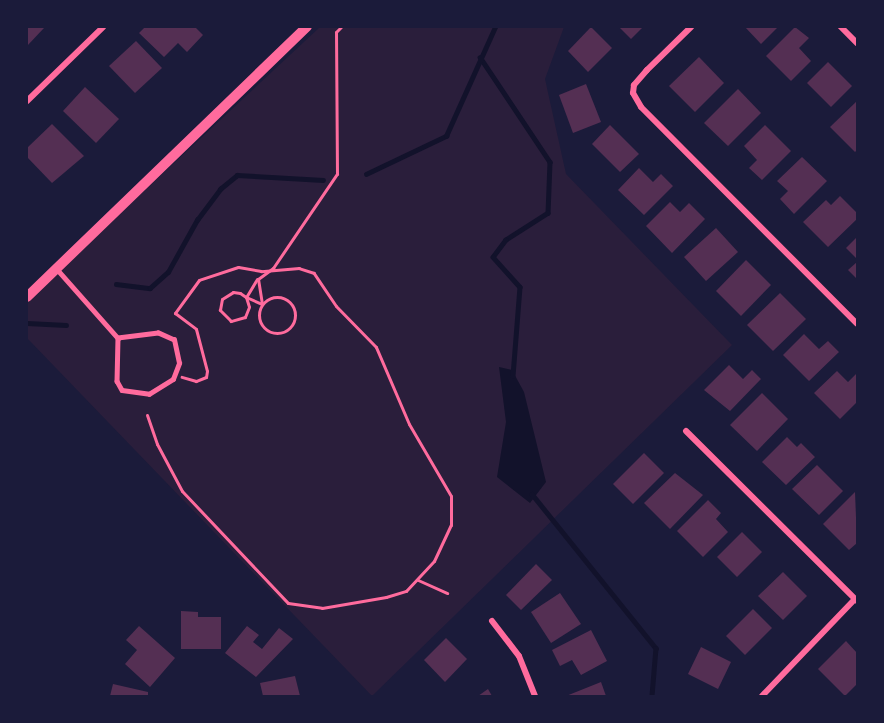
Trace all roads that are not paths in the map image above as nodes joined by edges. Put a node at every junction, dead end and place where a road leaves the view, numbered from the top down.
1 (103, 27) edge
2 (308, 27) edge
3 (691, 27) edge
4 (841, 27) edge
5 (857, 43) edge
6 (27, 101) edge
7 (55, 267) junction
8 (27, 297) edge
9 (857, 324) edge
10 (118, 338) junction
11 (686, 431) dead end
12 (856, 600) edge
13 (492, 621) dead end
14 (534, 696) edge
15 (762, 696) edge

1 - 6 street
2 - 7 street
3 - 9 street
4 - 5 street
7 - 8 street
7 - 10 lane
10 - 10 lane
11 - 12 street
12 - 15 street
13 - 14 street

